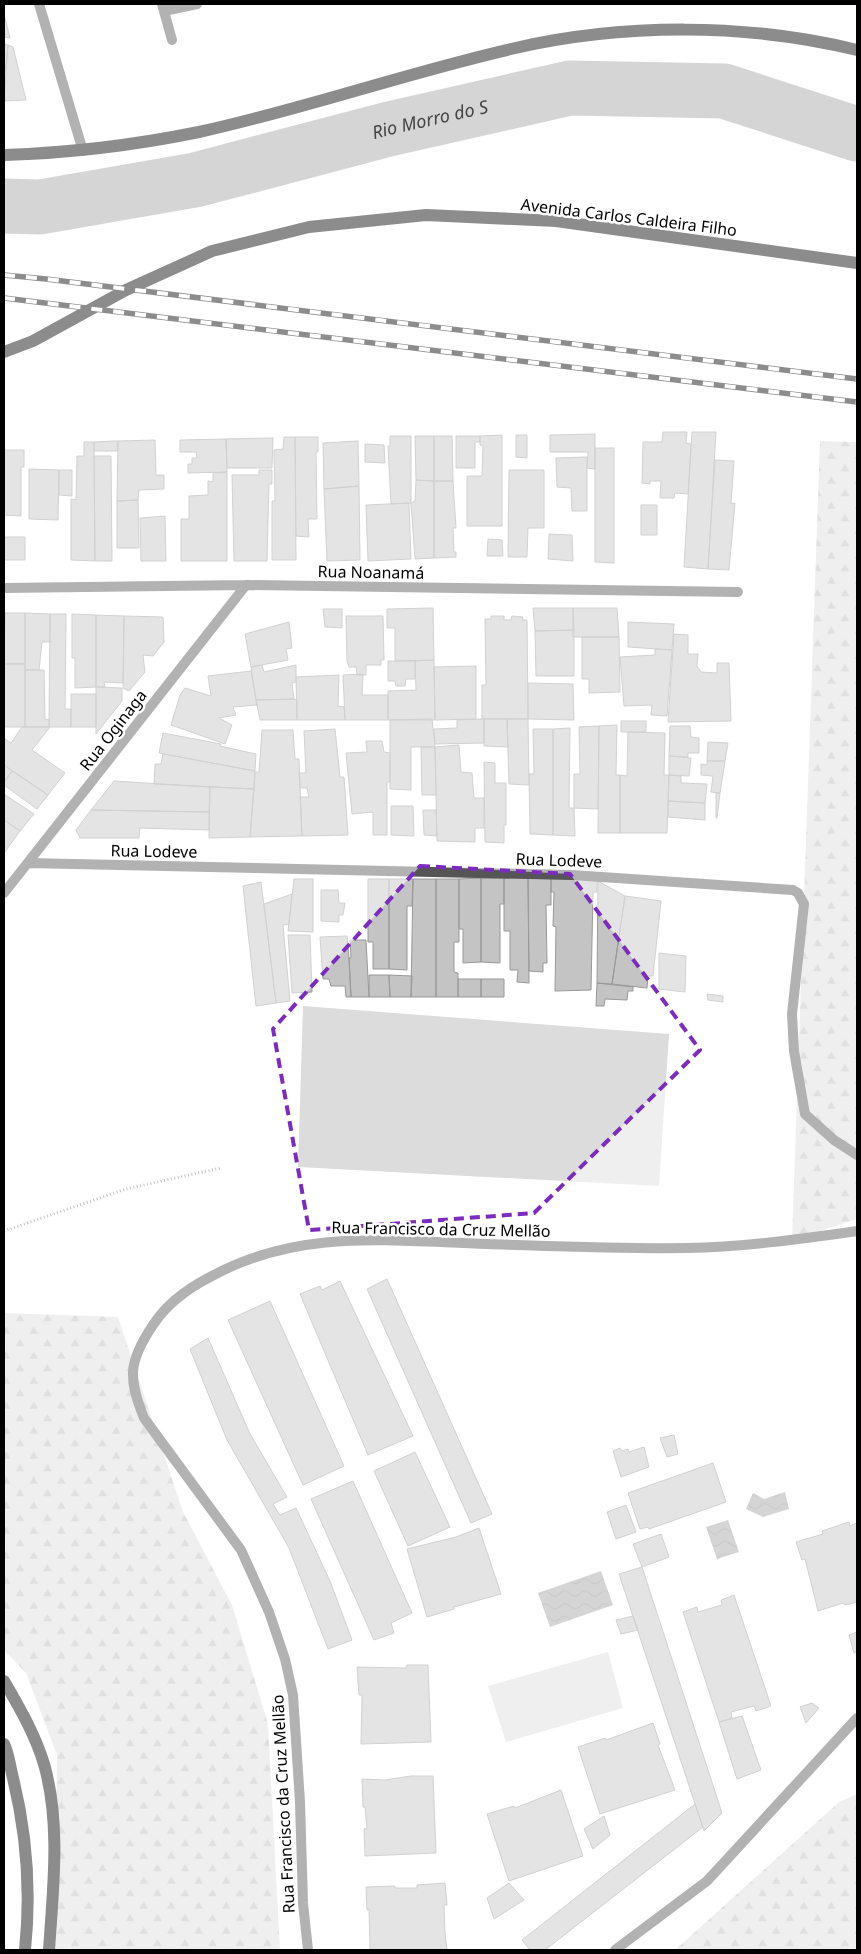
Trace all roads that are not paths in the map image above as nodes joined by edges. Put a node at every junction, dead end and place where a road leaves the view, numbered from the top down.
1 (39, 4) edge
2 (197, 4) edge
3 (163, 8) edge
4 (172, 40) dead end
5 (857, 50) edge
6 (83, 151) junction
7 (4, 155) edge
8 (857, 263) edge
9 (4, 352) edge
10 (246, 585) junction
11 (4, 588) edge
12 (738, 592) dead end
13 (28, 863) junction
14 (4, 892) edge
15 (857, 1155) edge
16 (857, 1231) edge
17 (4, 1681) edge
18 (857, 1718) edge
19 (4, 1744) edge
20 (25, 1950) edge
21 (48, 1950) edge
22 (308, 1950) edge
23 (615, 1950) edge

1 - 6 street
2 - 3 street
3 - 4 street
5 - 6 main road
6 - 7 main road
8 - 9 main road, Avenida Carlos Caldeira Filho
10 - 11 street, Rua Noanamá
10 - 12 street, Rua Noanamá
10 - 13 street, Rua Oginaga
13 - 14 street, Rua Oginaga
13 - 15 street, Rua Lodeve
16 - 22 street, Rua Francisco da Cruz Mellão
17 - 21 main road
18 - 23 street
19 - 20 main road

